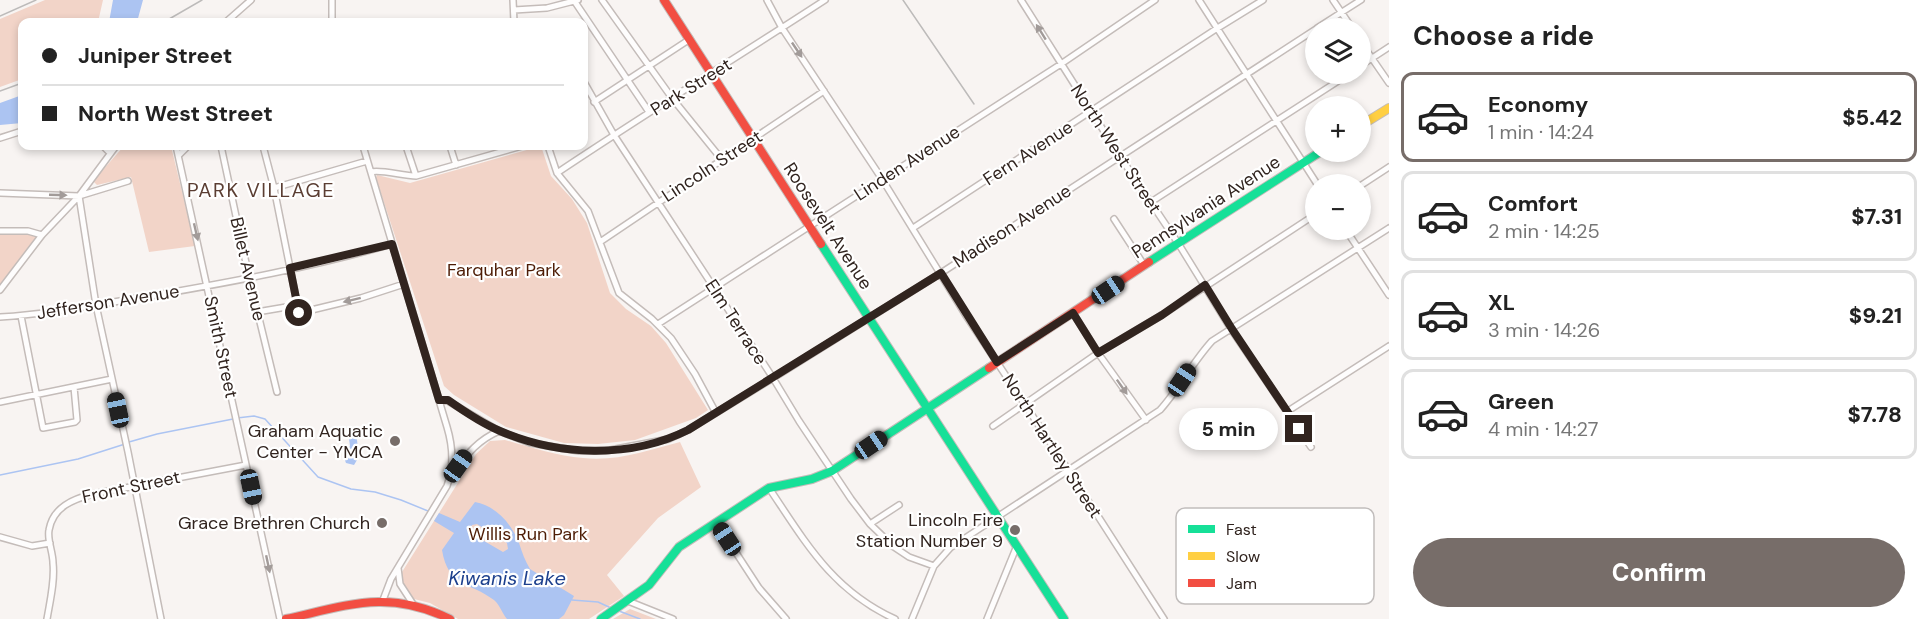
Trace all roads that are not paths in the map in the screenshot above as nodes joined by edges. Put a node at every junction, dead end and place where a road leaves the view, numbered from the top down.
1 (251, 0) edge
2 (332, 0) edge
3 (513, 0) edge
4 (602, 0) edge
5 (664, 0) edge
6 (767, 0) edge
7 (825, 0) edge
8 (1021, 0) edge
9 (1155, 0) edge
10 (1199, 0) edge
11 (1263, 0) edge
12 (1333, 0) edge
13 (1361, 0) edge
14 (577, 1) edge
15 (513, 10) junction
16 (1341, 12) junction
17 (231, 18) edge
18 (332, 18) edge
19 (514, 18) edge
20 (588, 18) edge
21 (588, 18) edge
22 (1332, 18) edge
23 (1345, 18) edge
24 (782, 28) junction
25 (1216, 29) junction
26 (1305, 36) edge
27 (690, 39) junction
28 (1389, 47) edge
29 (1372, 58) joint
30 (1061, 63) junction
31 (650, 65) junction
32 (712, 74) junction
33 (1246, 74) junction
34 (627, 80) junction
35 (1389, 83) edge
36 (1333, 84) edge
37 (588, 90) edge
38 (824, 90) junction
39 (672, 98) junction
40 (594, 102) junction
41 (1389, 108) edge
42 (1091, 111) junction
43 (649, 112) junction
44 (1371, 119) edge
45 (1276, 121) junction
46 (18, 132) edge
47 (614, 135) junction
48 (0, 138) edge
49 (753, 139) junction
50 (107, 150) edge
51 (113, 150) edge
52 (177, 150) edge
53 (183, 150) edge
54 (222, 150) edge
55 (264, 150) edge
56 (364, 150) edge
57 (407, 150) edge
58 (451, 150) edge
59 (495, 150) edge
60 (507, 150) edge
61 (549, 150) edge
62 (110, 153) junction
63 (496, 153) junction
64 (178, 154) junction
65 (1119, 155) junction
66 (723, 160) junction
67 (1305, 160) edge
68 (367, 161) junction
69 (1302, 162) junction
70 (456, 165) junction
71 (1389, 167) edge
72 (371, 172) junction
73 (557, 173) junction
74 (1310, 174) edge
75 (416, 176) junction
76 (882, 179) junction
77 (1371, 179) edge
78 (128, 181) dead end
79 (274, 188) junction
80 (0, 193) edge
81 (79, 195) junction
82 (658, 202) junction
83 (1152, 202) junction
84 (1114, 219) dead end
85 (1305, 221) edge
86 (810, 226) junction
87 (913, 228) junction
88 (1389, 228) edge
89 (0, 231) edge
90 (42, 235) junction
91 (1353, 240) edge
92 (600, 242) junction
93 (1178, 243) junction
94 (392, 244) junction
95 (1358, 248) junction
96 (1144, 265) junction
97 (290, 268) junction
98 (941, 273) junction
99 (249, 277) junction
100 (404, 284) junction
101 (208, 285) junction
102 (1205, 285) junction
103 (714, 289) junction
104 (0, 290) edge
105 (1389, 295) edge
106 (96, 305) junction
107 (298, 305) junction
108 (257, 312) junction
109 (1073, 313) junction
110 (21, 316) junction
111 (0, 317) edge
112 (869, 318) junction
113 (658, 324) junction
114 (1232, 329) junction
115 (1389, 346) edge
116 (1098, 353) junction
117 (997, 362) junction
118 (773, 378) junction
119 (112, 379) junction
120 (74, 387) junction
121 (277, 392) dead end
122 (36, 395) junction
123 (439, 400) junction
124 (0, 402) edge
125 (1025, 403) junction
126 (928, 409) junction
127 (1287, 411) junction
128 (716, 413) junction
129 (1146, 420) junction
130 (993, 426) dead end
131 (499, 431) junction
132 (1311, 447) dead end
133 (246, 465) junction
134 (832, 471) junction
135 (1069, 471) junction
136 (451, 475) junction
137 (134, 486) junction
138 (769, 488) junction
139 (899, 504) dead end
140 (997, 518) junction
141 (716, 522) junction
142 (870, 524) junction
143 (0, 537) edge
144 (50, 543) junction
145 (1016, 548) junction
146 (934, 566) junction
147 (398, 567) junction
148 (383, 600) junction
149 (625, 603) junction
150 (413, 604) junction
151 (47, 619) edge
152 (161, 619) edge
153 (280, 619) edge
154 (286, 619) edge
155 (450, 619) edge
156 (601, 619) edge
157 (673, 619) edge
158 (786, 619) edge
159 (895, 619) edge
160 (912, 619) edge
161 (987, 619) edge
162 (1064, 619) edge
163 (1164, 619) edge

1 - 17 street
2 - 18 street
3 - 15 street
4 - 31 street
5 - 27 street, Roosevelt Avenue
6 - 24 street, North Hartley Street
7 - 24 street, Park Street
30 -> 8 street, North West Street
9 - 30 street, Linden Avenue
10 - 25 street
11 - 25 street, Fern Avenue
12 - 16 street
13 - 16 street, Madison Avenue
14 - 15 street
14 - 20 street
15 - 19 street
16 - 22 street, Madison Avenue
16 - 23 street
21 - 34 street
24 - 32 street, Park Street
24 -> 38 street, North Hartley Street
25 - 33 street
25 - 42 street, Fern Avenue
26 - 33 street, Madison Avenue
27 - 31 street
27 - 32 street, Roosevelt Avenue
28 - 29 street
29 - 35 street
30 - 42 street, North West Street
30 - 76 street, Linden Avenue
31 - 34 street
31 - 39 street
32 - 39 street, Park Street
32 - 49 street, Roosevelt Avenue
33 - 45 street
33 - 65 street, Madison Avenue
34 - 40 street
34 - 43 street
36 - 45 street
37 - 40 street, Elm Terrace
38 - 49 street, Lincoln Street
38 - 76 street, North Hartley Street
39 - 43 street, Park Street
39 - 66 street
40 - 47 street, Elm Terrace
41 - 44 street
42 - 65 street, North West Street
42 - 87 street, Fern Avenue
43 - 47 street, Park Street
45 - 69 street
45 - 83 street
46 - 48 street
47 - 73 street, Park Street
47 - 82 street, Elm Terrace
49 - 66 street, Lincoln Street
49 - 86 street, Roosevelt Avenue
50 - 62 street
51 - 62 street
52 - 64 street, Smith Street
53 - 64 street
54 - 99 street, Billet Avenue
55 - 79 street
56 - 68 street
57 - 75 street
58 - 70 street
59 - 63 street
60 - 63 street
61 - 73 street
62 - 81 street
63 - 70 street
64 -> 101 street, Smith Street
65 - 83 street, North West Street
65 - 98 street, Madison Avenue
66 - 82 street, Lincoln Street
67 - 69 street, Pennsylvania Avenue
68 - 72 street
68 - 79 street
69 - 74 street
69 - 93 street, Pennsylvania Avenue
70 - 75 street
71 - 77 street
72 - 75 street
72 - 94 street
73 - 92 street
76 - 86 street, Linden Avenue
76 - 87 street, North Hartley Street
78 - 81 street
79 - 97 street
80 -> 81 street
81 - 90 street
81 - 106 street
82 - 92 street, Lincoln Street
82 - 103 street, Elm Terrace
83 - 93 street, North West Street
84 - 96 street
85 - 102 street
86 - 103 street, Linden Avenue
86 - 112 street, Roosevelt Avenue
87 - 98 street, North Hartley Street
88 - 95 street
89 - 90 street
90 - 104 street
91 - 95 street
92 - 113 street
93 - 96 street, Pennsylvania Avenue
93 - 102 street, North West Street
94 - 97 street, Jefferson Avenue
94 - 100 street
95 - 105 street
95 - 114 street
96 - 109 street, Pennsylvania Avenue
97 - 99 street, Jefferson Avenue
97 - 107 street
98 - 112 street, Madison Avenue
98 - 117 street, North Hartley Street
99 - 101 street, Jefferson Avenue
99 - 108 street, Billet Avenue
100 -> 107 street
100 - 123 street
101 - 106 street, Jefferson Avenue
101 - 133 street, Smith Street
102 - 114 street, North West Street
102 - 116 street
103 - 113 street, Linden Avenue
103 - 118 street, Elm Terrace
106 - 110 street, Jefferson Avenue
106 - 119 street
107 - 108 street
108 - 121 street, Billet Avenue
109 - 116 street
109 - 117 street, Pennsylvania Avenue
110 - 111 street, Jefferson Avenue
110 - 122 street
112 - 118 street, Madison Avenue
112 - 126 street, Roosevelt Avenue
113 - 128 street
114 - 127 street, North West Street
114 - 129 street
115 - 127 street
116 - 125 street
116 -> 129 street
117 - 125 street, North Hartley Street
117 - 126 street, Pennsylvania Avenue
118 - 128 street, Madison Avenue
118 - 134 street, Elm Terrace
119 - 120 street
119 - 137 street
120 - 122 street
120 - 122 street
122 - 124 street
123 - 131 street, Madison Avenue
123 - 136 street
125 - 130 street
125 - 135 street, North Hartley Street
126 - 134 street, Pennsylvania Avenue
126 - 140 street, Roosevelt Avenue
127 - 132 street, North West Street
128 - 131 street, Madison Avenue
129 - 135 street
131 - 136 street
133 - 137 street, Front Street
133 -> 153 street, Smith Street
134 - 138 street, Pennsylvania Avenue
134 - 142 street, Elm Terrace
135 - 140 street
135 - 163 street, North Hartley Street
136 - 147 street
137 - 144 street, Front Street
137 - 152 street
138 - 141 street, Pennsylvania Avenue
138 - 159 street
139 - 142 street
140 - 145 street, Roosevelt Avenue
140 - 146 street
141 - 149 street, Pennsylvania Avenue
141 - 158 street
142 - 146 street, Elm Terrace
143 - 144 street
144 - 151 street, Front Street
145 - 161 street
145 - 162 street, Roosevelt Avenue
146 - 160 street
147 - 148 street
147 - 150 street
148 - 150 street
148 - 154 street
149 - 156 street, Pennsylvania Avenue
149 - 157 street
150 - 155 street

